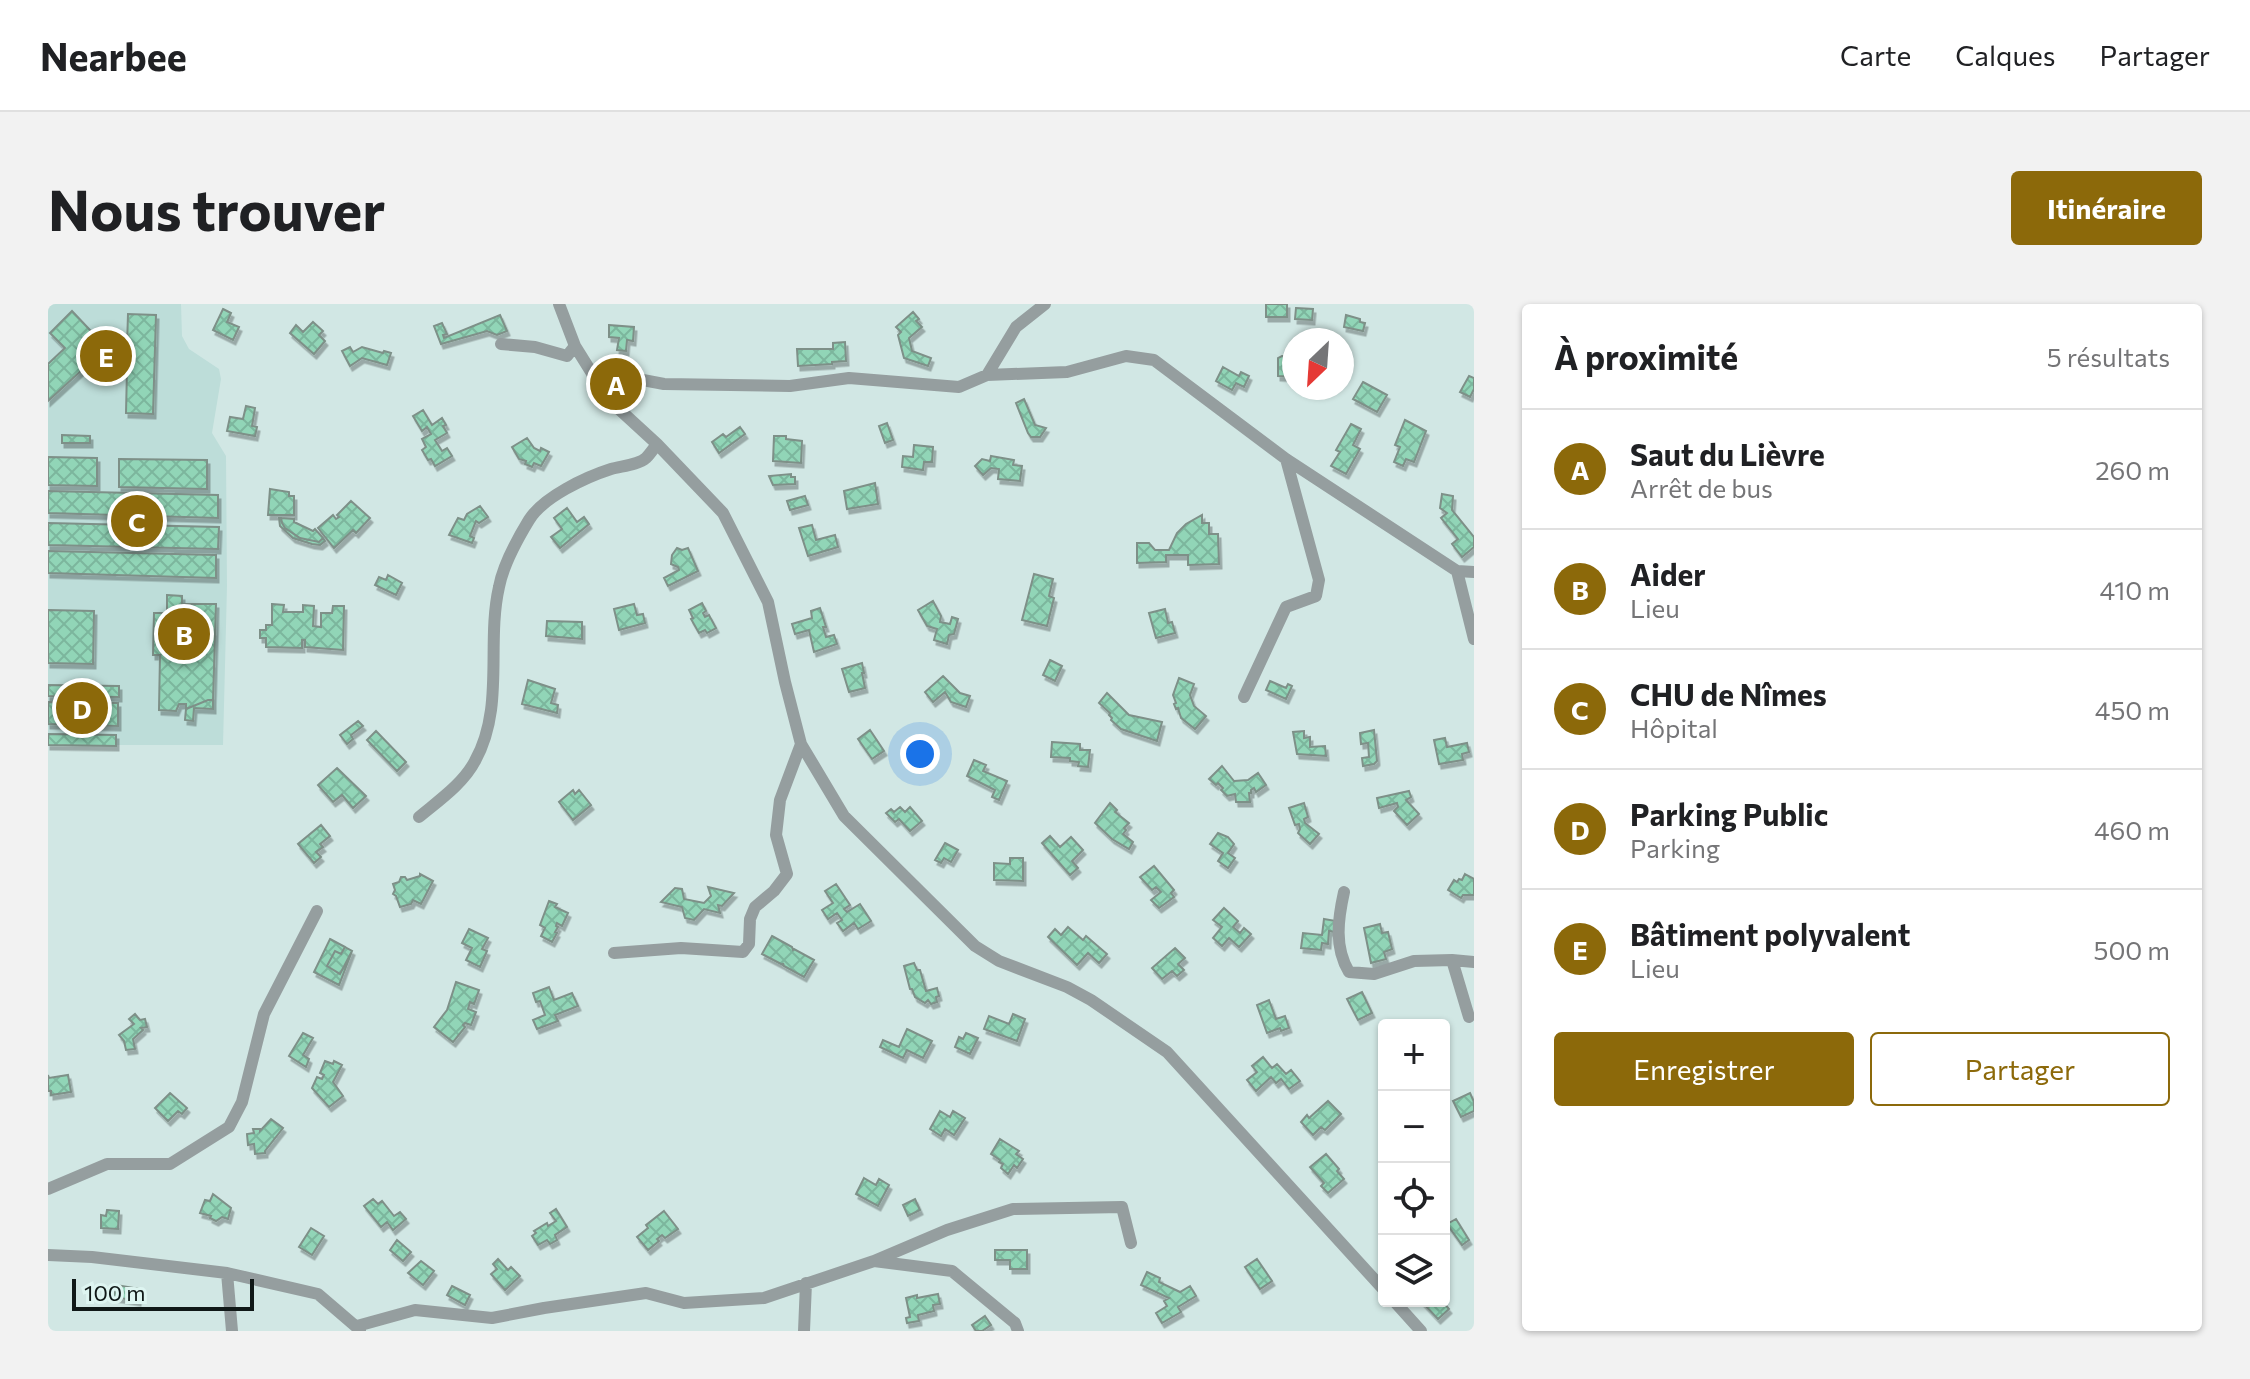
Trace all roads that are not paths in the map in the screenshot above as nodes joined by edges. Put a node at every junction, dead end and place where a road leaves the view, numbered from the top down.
1 (559, 304) edge
2 (1045, 304) edge
3 (501, 344) dead end
4 (575, 346) junction
5 (590, 370) junction
6 (987, 375) junction
7 (657, 444) junction
8 (1286, 459) junction
9 (1457, 571) junction
10 (1474, 572) edge
11 (1474, 639) edge
12 (1244, 697) dead end
13 (801, 744) junction
14 (419, 817) dead end
15 (1344, 892) dead end
16 (317, 911) dead end
17 (614, 953) dead end
18 (1452, 960) junction
19 (1474, 962) edge
20 (1469, 1017) dead end
21 (48, 1189) edge
22 (1131, 1243) dead end
23 (48, 1255) edge
24 (874, 1261) junction
25 (227, 1273) junction
26 (806, 1283) junction
27 (1378, 1283) edge
28 (1399, 1307) edge
29 (359, 1328) edge
30 (232, 1331) edge
31 (804, 1331) edge
32 (1018, 1331) edge
33 (1421, 1331) edge

1 - 4 street
2 - 6 street
3 - 4 street
4 - 5 street
5 - 6 street
5 - 7 street
6 - 8 street
7 - 13 street
7 - 14 street
8 - 9 street
8 - 12 street
9 - 10 street
9 - 11 street
13 - 17 street
13 - 27 street
15 - 18 street
16 - 21 street
18 - 19 street
18 - 20 street
22 - 24 street
23 - 25 street
24 - 26 street
24 - 32 street
25 - 29 street
25 - 30 street
26 - 29 street
26 - 31 street
28 - 33 street

